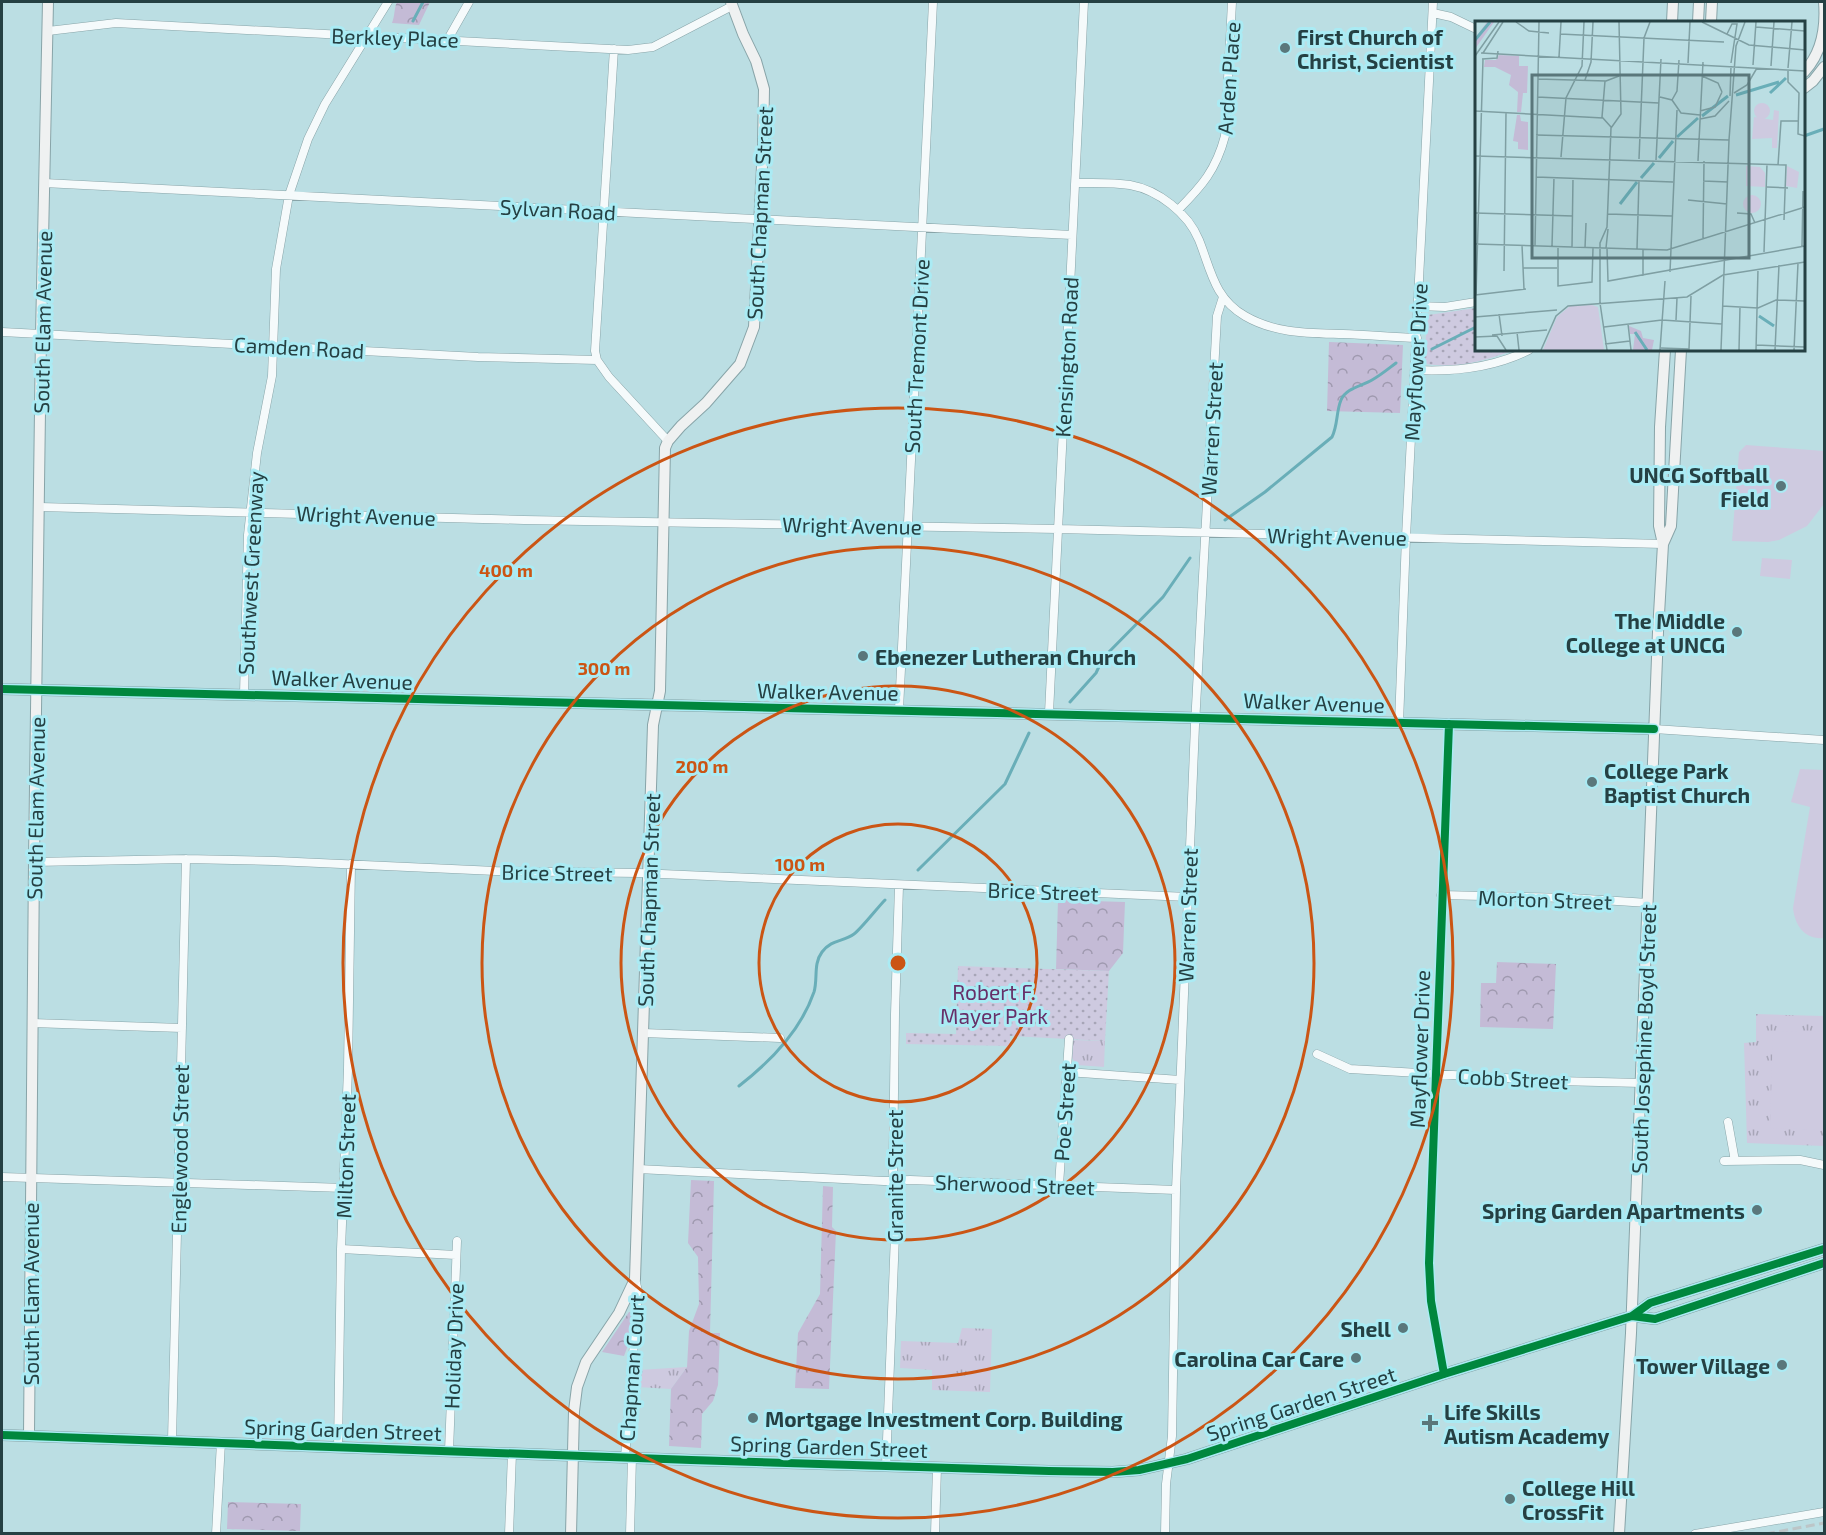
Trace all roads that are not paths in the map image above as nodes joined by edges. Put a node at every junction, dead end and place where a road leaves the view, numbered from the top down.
1 (48, 2) edge
2 (388, 2) edge
3 (469, 2) edge
4 (933, 2) edge
5 (1084, 2) edge
6 (1232, 2) edge
7 (1433, 2) edge
8 (1673, 2) edge
9 (1699, 2) edge
10 (1712, 2) edge
11 (1719, 2) edge
12 (1824, 2) edge
13 (732, 4) edge
14 (1433, 13) junction
15 (1672, 21) edge
16 (1698, 21) edge
17 (1711, 21) edge
18 (1718, 21) edge
19 (1475, 28) edge
20 (48, 32) junction
21 (365, 37) junction
22 (448, 39) junction
23 (614, 49) junction
24 (1824, 67) edge
25 (1805, 69) edge
26 (1805, 87) edge
27 (44, 183) junction
28 (1075, 183) junction
29 (289, 195) junction
30 (1178, 210) junction
31 (604, 211) junction
32 (760, 218) junction
33 (922, 227) junction
34 (1072, 235) junction
35 (1223, 297) junction
36 (1475, 302) edge
37 (1418, 306) junction
38 (2, 332) edge
39 (41, 335) junction
40 (1416, 338) junction
41 (273, 346) junction
42 (1527, 351) edge
43 (1663, 351) edge
44 (1681, 351) edge
45 (597, 360) junction
46 (1415, 370) junction
47 (668, 441) junction
48 (40, 507) junction
49 (252, 511) junction
50 (663, 521) junction
51 (908, 526) junction
52 (1058, 529) junction
53 (1206, 533) junction
54 (1406, 537) junction
55 (1663, 544) junction
56 (2, 689) edge
57 (36, 690) junction
58 (244, 694) junction
59 (658, 705) junction
60 (898, 711) junction
61 (1049, 713) junction
62 (1196, 716) junction
63 (1399, 723) junction
64 (1449, 724) junction
65 (1654, 729) junction
66 (1824, 740) edge
67 (186, 859) junction
68 (34, 862) junction
69 (351, 864) junction
70 (649, 874) junction
71 (899, 886) junction
72 (1441, 895) junction
73 (1188, 897) junction
74 (1648, 903) junction
75 (32, 1023) junction
76 (182, 1028) junction
77 (643, 1033) junction
78 (780, 1038) dead end
79 (1069, 1039) dead end
80 (1317, 1054) dead end
81 (1067, 1072) junction
82 (1436, 1074) junction
83 (1180, 1080) junction
84 (1642, 1083) junction
85 (1728, 1122) dead end
86 (1724, 1161) dead end
87 (1734, 1161) junction
88 (1824, 1165) edge
89 (638, 1169) junction
90 (2, 1178) edge
91 (30, 1179) junction
92 (894, 1180) junction
93 (178, 1183) junction
94 (1059, 1185) junction
95 (344, 1188) junction
96 (1176, 1190) junction
97 (457, 1241) dead end
98 (341, 1249) junction
99 (1824, 1249) edge
100 (456, 1255) junction
101 (1824, 1263) edge
102 (635, 1279) junction
103 (1632, 1316) junction
104 (1444, 1374) junction
105 (2, 1435) edge
106 (29, 1435) junction
107 (172, 1440) junction
108 (221, 1442) junction
109 (338, 1448) junction
110 (449, 1451) junction
111 (512, 1453) junction
112 (573, 1455) junction
113 (628, 1457) junction
114 (1169, 1465) junction
115 (886, 1466) junction
116 (937, 1467) junction
117 (1824, 1512) edge
118 (216, 1533) edge
119 (510, 1533) edge
120 (571, 1533) edge
121 (630, 1533) edge
122 (935, 1533) edge
123 (1164, 1533) edge
124 (1619, 1533) edge
125 (1695, 1533) edge

1 - 20 street, South Elam Avenue
2 - 21 street, Southwest Greenway
3 - 22 street
4 - 33 street, South Tremont Drive
5 - 28 street, Kensington Road
6 - 30 street, Arden Place
7 - 14 street, Mayflower Drive
8 - 15 street
9 - 16 street
10 - 17 street
11 - 18 street
12 - 25 street
13 - 23 street, Berkley Place
13 - 32 street, South Chapman Street
14 - 19 street
14 - 37 street, Mayflower Drive
20 - 21 street, Berkley Place
20 - 27 street, South Elam Avenue
21 - 22 street, Berkley Place
21 - 29 street, Southwest Greenway
22 - 23 street, Berkley Place
23 - 31 street
24 - 26 street
27 - 29 street, Sylvan Road
27 - 39 street, South Elam Avenue
28 - 30 street
28 - 34 street, Kensington Road
29 - 31 street, Sylvan Road
29 - 41 street, Southwest Greenway
30 - 35 street
31 - 32 street, Sylvan Road
31 - 45 street
32 - 33 street, Sylvan Road
32 - 47 street, South Chapman Street
33 - 34 street, Sylvan Road
33 - 51 street, South Tremont Drive
34 - 52 street, Kensington Road
35 - 40 street
35 - 53 street, Warren Street
36 - 37 street
37 - 40 street, Mayflower Drive
38 - 39 street, Camden Road
39 - 41 street, Camden Road
39 - 48 street, South Elam Avenue
40 - 46 street, Mayflower Drive
41 - 45 street, Camden Road
41 - 49 street, Southwest Greenway
42 - 46 street
43 - 55 street, South Josephine Boyd Street
44 - 55 street, South Josephine Boyd Street
45 - 47 street
46 - 54 street, Mayflower Drive
47 - 50 street, South Chapman Street
48 - 49 street, Wright Avenue
48 - 57 street, South Elam Avenue
49 - 50 street, Wright Avenue
49 - 58 street, Southwest Greenway
50 - 51 street, Wright Avenue
50 - 59 street, South Chapman Street
51 - 52 street, Wright Avenue
51 - 60 street, South Tremont Drive
52 - 53 street, Wright Avenue
52 - 61 street, Kensington Road
53 - 54 street, Wright Avenue
53 - 62 street, Warren Street
54 - 55 street, Wright Avenue
54 - 63 street, Mayflower Drive
55 - 65 street, South Josephine Boyd Street
56 - 57 street, Walker Avenue
57 - 58 street, Walker Avenue
57 - 68 street, South Elam Avenue
58 - 59 street, Walker Avenue
59 - 60 street, Walker Avenue
59 - 70 street, South Chapman Street
60 - 61 street, Walker Avenue
61 - 62 street, Walker Avenue
62 - 63 street, Walker Avenue
62 - 73 street, Warren Street
63 - 64 street, Walker Avenue
64 - 65 street, Walker Avenue
64 - 72 street, Mayflower Drive
65 - 66 street, Walker Avenue
65 - 74 street, South Josephine Boyd Street
67 - 68 street, Brice Street
67 - 69 street, Brice Street
67 - 76 street, Englewood Street
68 - 75 street, South Elam Avenue
69 - 70 street, Brice Street
69 - 95 street, Milton Street
70 - 71 street, Brice Street
70 - 77 street, South Chapman Street
71 - 73 street, Brice Street
71 - 92 street, Granite Street
72 - 74 street, Morton Street
72 - 82 street, Mayflower Drive
73 - 83 street, Warren Street
74 - 84 street, South Josephine Boyd Street
75 - 76 street
75 - 91 street, South Elam Avenue
76 - 93 street, Englewood Street
77 - 78 street
77 - 89 street, South Chapman Street
79 - 81 street, Poe Street
80 - 82 street, Cobb Street
81 - 83 street
81 - 94 street, Poe Street
82 - 84 street, Cobb Street
82 - 104 street, Mayflower Drive
83 - 96 street, Warren Street
84 - 103 street, South Josephine Boyd Street
85 - 87 street
86 - 87 street
87 - 88 street
89 - 92 street, Sherwood Street
89 - 102 street, South Chapman Street
90 - 91 street
91 - 93 street
91 - 106 street, South Elam Avenue
92 - 94 street, Sherwood Street
92 - 115 street, Granite Street
93 - 95 street
93 - 107 street, Englewood Street
94 - 96 street, Sherwood Street
95 - 98 street, Milton Street
96 - 114 street, Warren Street
97 - 100 street, Holiday Drive
98 - 100 street
98 - 109 street, Milton Street
99 - 103 street, Spring Garden Street
100 - 110 street, Holiday Drive
101 - 103 street, Spring Garden Street
102 - 112 street, South Chapman Street
102 - 113 street, Chapman Court
103 - 104 street, Spring Garden Street
103 - 124 street, South Josephine Boyd Street
104 - 114 street, Spring Garden Street
105 - 106 street, Spring Garden Street
106 - 107 street, Spring Garden Street
107 - 108 street, Spring Garden Street
108 - 109 street, Spring Garden Street
108 - 118 street
109 - 110 street, Spring Garden Street
110 - 111 street, Spring Garden Street
111 - 112 street, Spring Garden Street
111 - 119 street
112 - 113 street, Spring Garden Street
112 - 120 street, South Chapman Street
113 - 115 street, Spring Garden Street
113 - 121 street, Chapman Court
114 - 116 street, Spring Garden Street
114 - 123 street, Warren Street
115 - 116 street, Spring Garden Street
116 - 122 street
117 - 125 street

